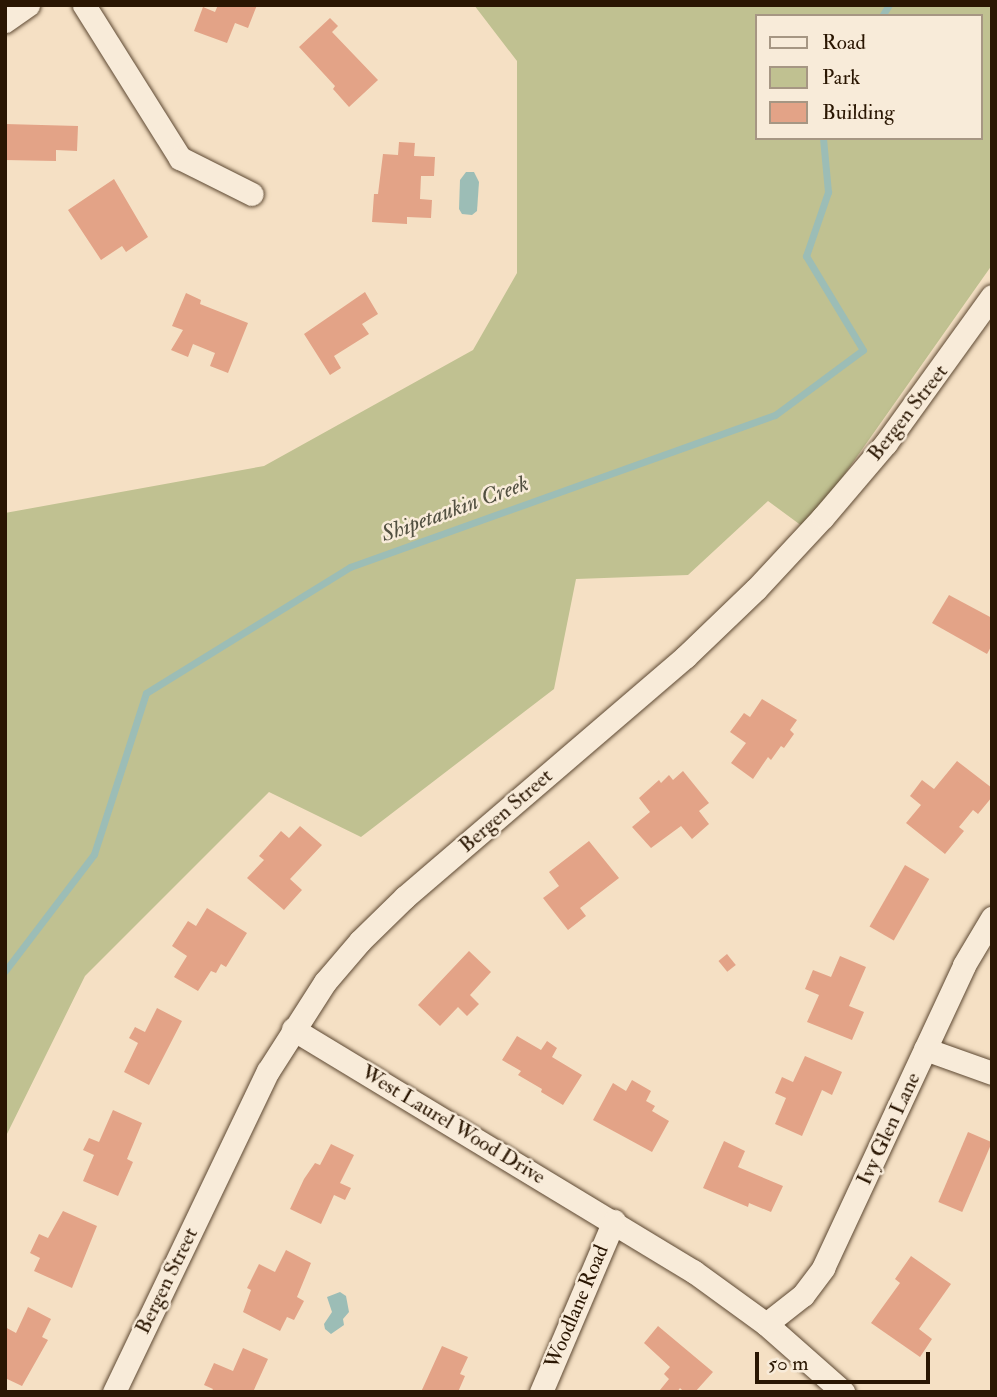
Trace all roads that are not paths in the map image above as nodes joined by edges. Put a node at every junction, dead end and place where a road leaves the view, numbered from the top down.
1 (28, 5) edge
2 (84, 5) edge
3 (5, 21) edge
4 (252, 194) dead end
5 (992, 296) edge
6 (992, 918) edge
7 (293, 1029) junction
8 (925, 1049) junction
9 (992, 1073) edge
10 (614, 1221) junction
11 (766, 1324) junction
12 (114, 1392) edge
13 (541, 1392) edge
14 (843, 1392) edge

1 - 3 street
2 - 4 street
5 - 7 street, Bergen Street
6 - 8 street, Ivy Glen Lane
7 - 10 street, West Laurel Wood Drive
7 - 12 street, Bergen Street
8 - 9 street
8 - 11 street, Ivy Glen Lane
10 - 11 street, West Laurel Wood Drive
10 - 13 street, Woodlane Road
11 - 14 street, West Laurel Wood Drive

